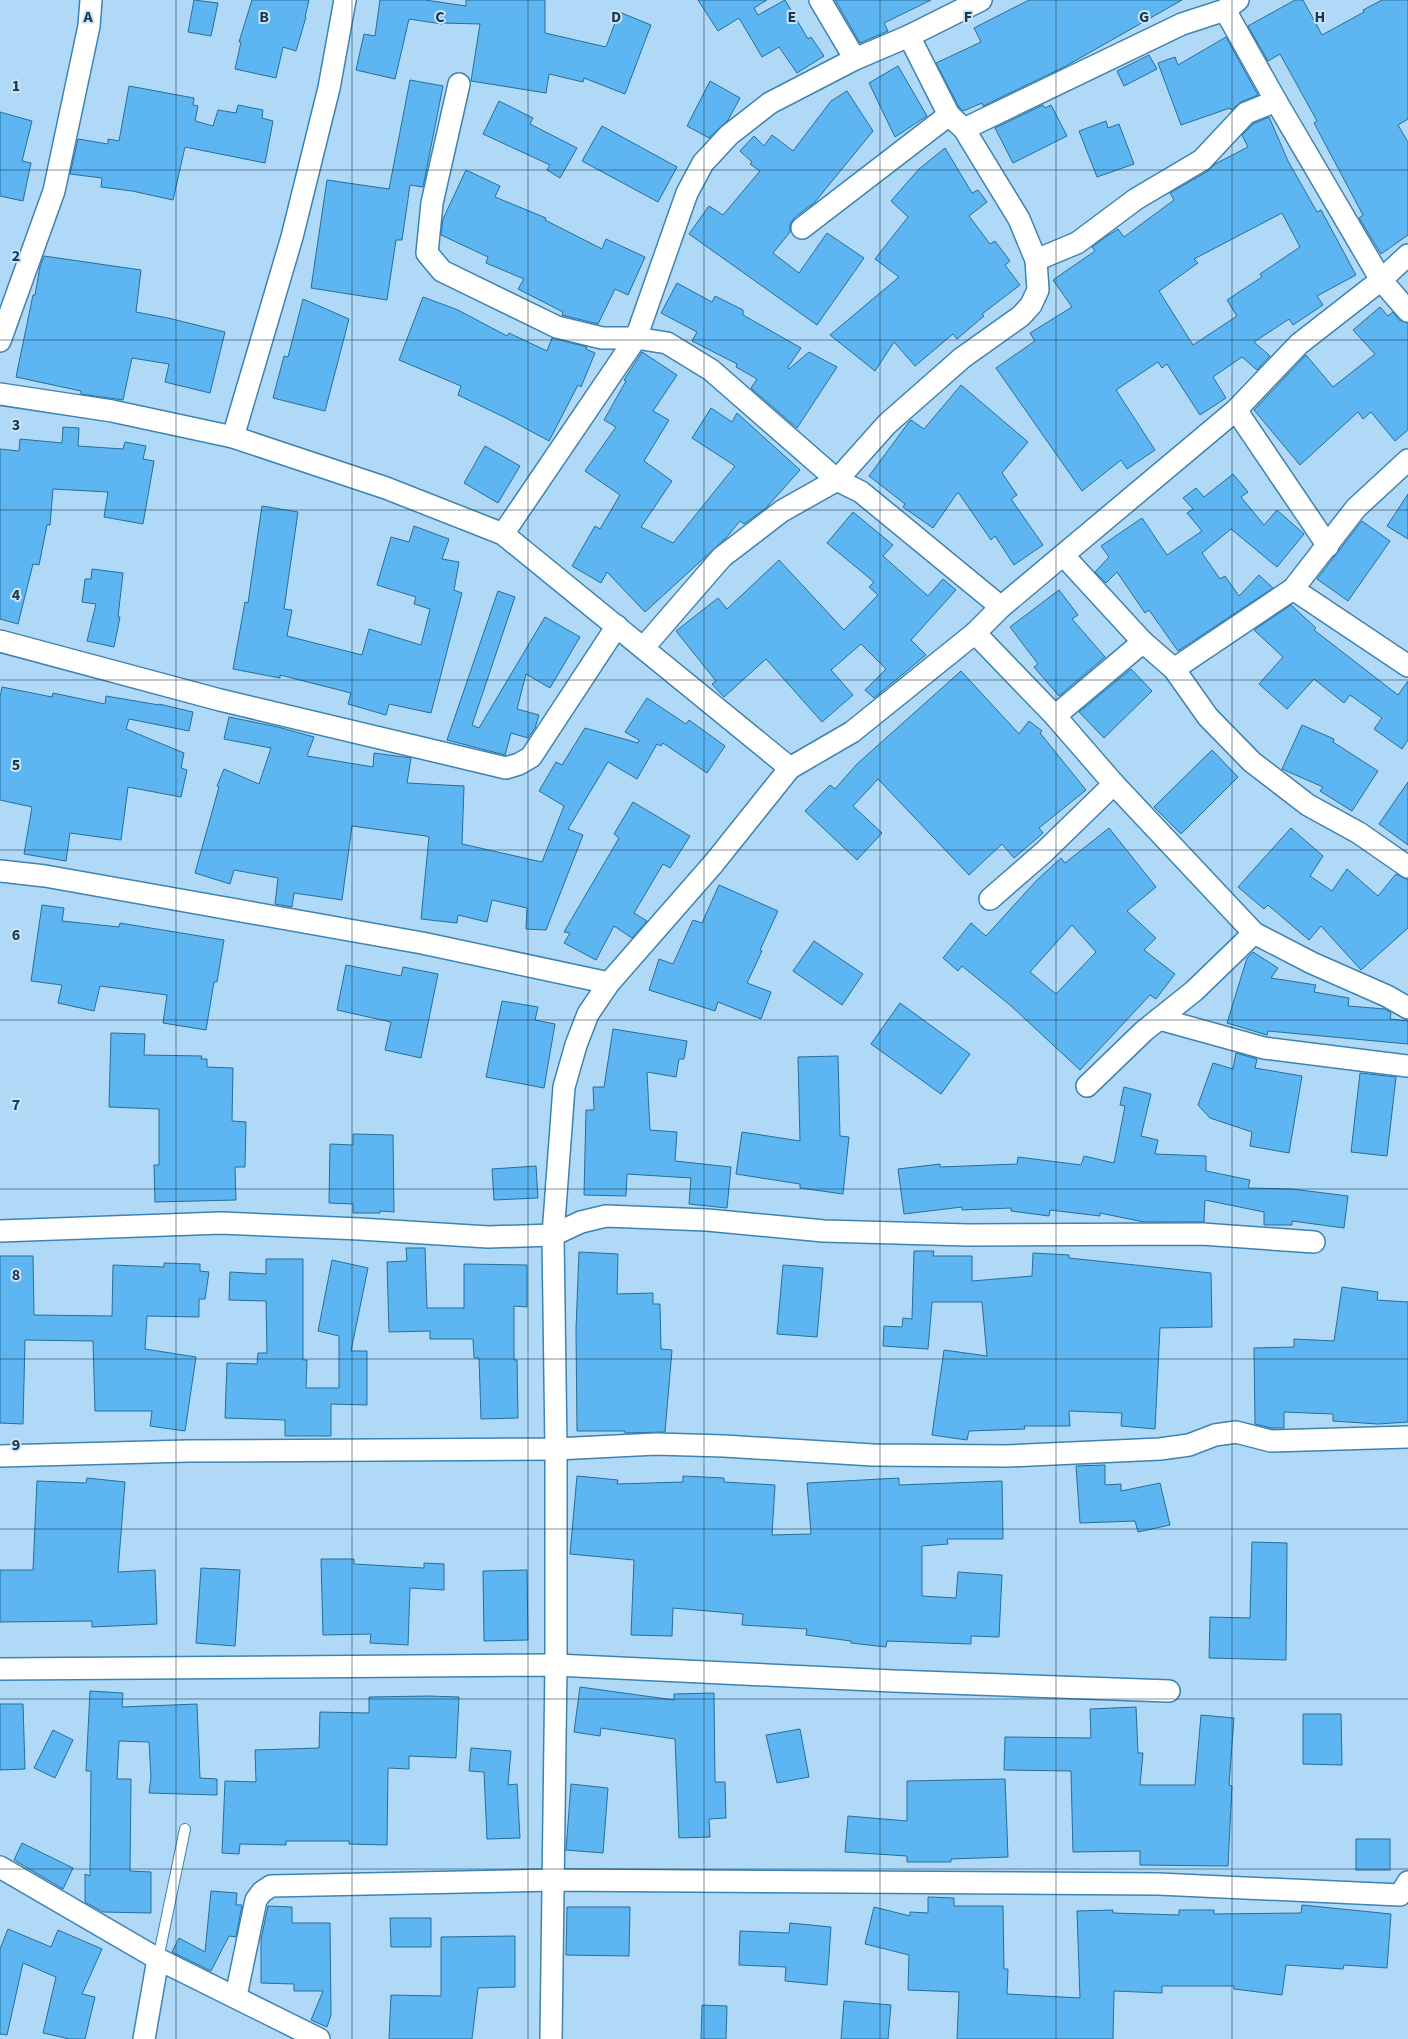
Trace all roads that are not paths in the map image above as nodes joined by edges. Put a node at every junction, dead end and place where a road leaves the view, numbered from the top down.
1 (91, 0) edge
2 (345, 0) edge
3 (820, 0) edge
4 (981, 0) edge
5 (1232, 5) edge
6 (909, 36) junction
7 (855, 59) junction
8 (460, 84) dead end
9 (1276, 101) junction
10 (957, 122) junction
11 (802, 228) dead end
12 (1408, 255) edge
13 (1036, 260) junction
14 (1381, 280) junction
15 (1408, 312) edge
16 (636, 338) junction
17 (0, 341) edge
18 (0, 394) edge
19 (1236, 410) junction
20 (233, 437) junction
21 (1408, 460) edge
22 (838, 480) junction
23 (504, 534) junction
24 (1328, 546) junction
25 (1064, 556) junction
26 (1293, 589) junction
27 (1001, 607) junction
28 (617, 626) junction
29 (975, 633) junction
30 (0, 641) edge
31 (1143, 642) junction
32 (644, 647) junction
33 (1408, 666) edge
34 (1174, 669) junction
35 (1055, 716) junction
36 (790, 768) junction
37 (1114, 784) junction
38 (1408, 867) edge
39 (0, 871) edge
40 (990, 900) dead end
41 (1254, 933) junction
42 (609, 983) junction
43 (1408, 1008) edge
44 (1159, 1019) junction
45 (1408, 1066) edge
46 (1087, 1086) dead end
47 (0, 1231) edge
48 (554, 1235) junction
49 (1314, 1242) dead end
50 (1408, 1437) edge
51 (556, 1450) junction
52 (0, 1456) edge
53 (556, 1665) junction
54 (0, 1669) edge
55 (1169, 1691) dead end
56 (185, 1829) dead end
57 (0, 1867) edge
58 (552, 1880) junction
59 (1405, 1891) edge
60 (158, 1959) junction
61 (236, 1996) junction
62 (144, 2039) edge
63 (319, 2039) edge
64 (550, 2039) edge

1 - 17 street
2 - 20 street
3 - 7 street
4 - 6 street
5 - 9 street
5 - 10 street
6 - 7 street
6 - 10 street
7 - 16 street
8 - 16 street
9 - 13 street
9 - 14 street
10 - 11 street
10 - 13 street
12 - 14 street
13 - 22 street
14 - 15 street
14 - 19 street
16 - 22 street
16 - 23 street
18 - 20 street
19 - 24 street
19 - 25 street
20 - 23 street
21 - 24 street
22 - 27 street
22 - 32 street
23 - 28 street
24 - 26 street
25 - 27 street
25 - 31 street
26 - 33 street
26 - 34 street
27 - 29 street
28 - 30 street
28 - 32 street
29 - 35 street
29 - 36 street
31 - 34 street
31 - 35 street
32 - 36 street
34 - 38 street
35 - 37 street
36 - 42 street
37 - 40 street
37 - 41 street
39 - 42 street
41 - 43 street
41 - 44 street
42 - 48 street
44 - 45 street
44 - 46 street
47 - 48 street
48 - 49 street
48 - 51 street
50 - 51 street
51 - 52 street
51 - 53 street
53 - 54 street
53 - 55 street
53 - 58 street
56 - 60 lane
57 - 60 street
58 - 59 street
58 - 61 street
58 - 64 street
60 - 61 street
60 - 62 street
61 - 63 street

